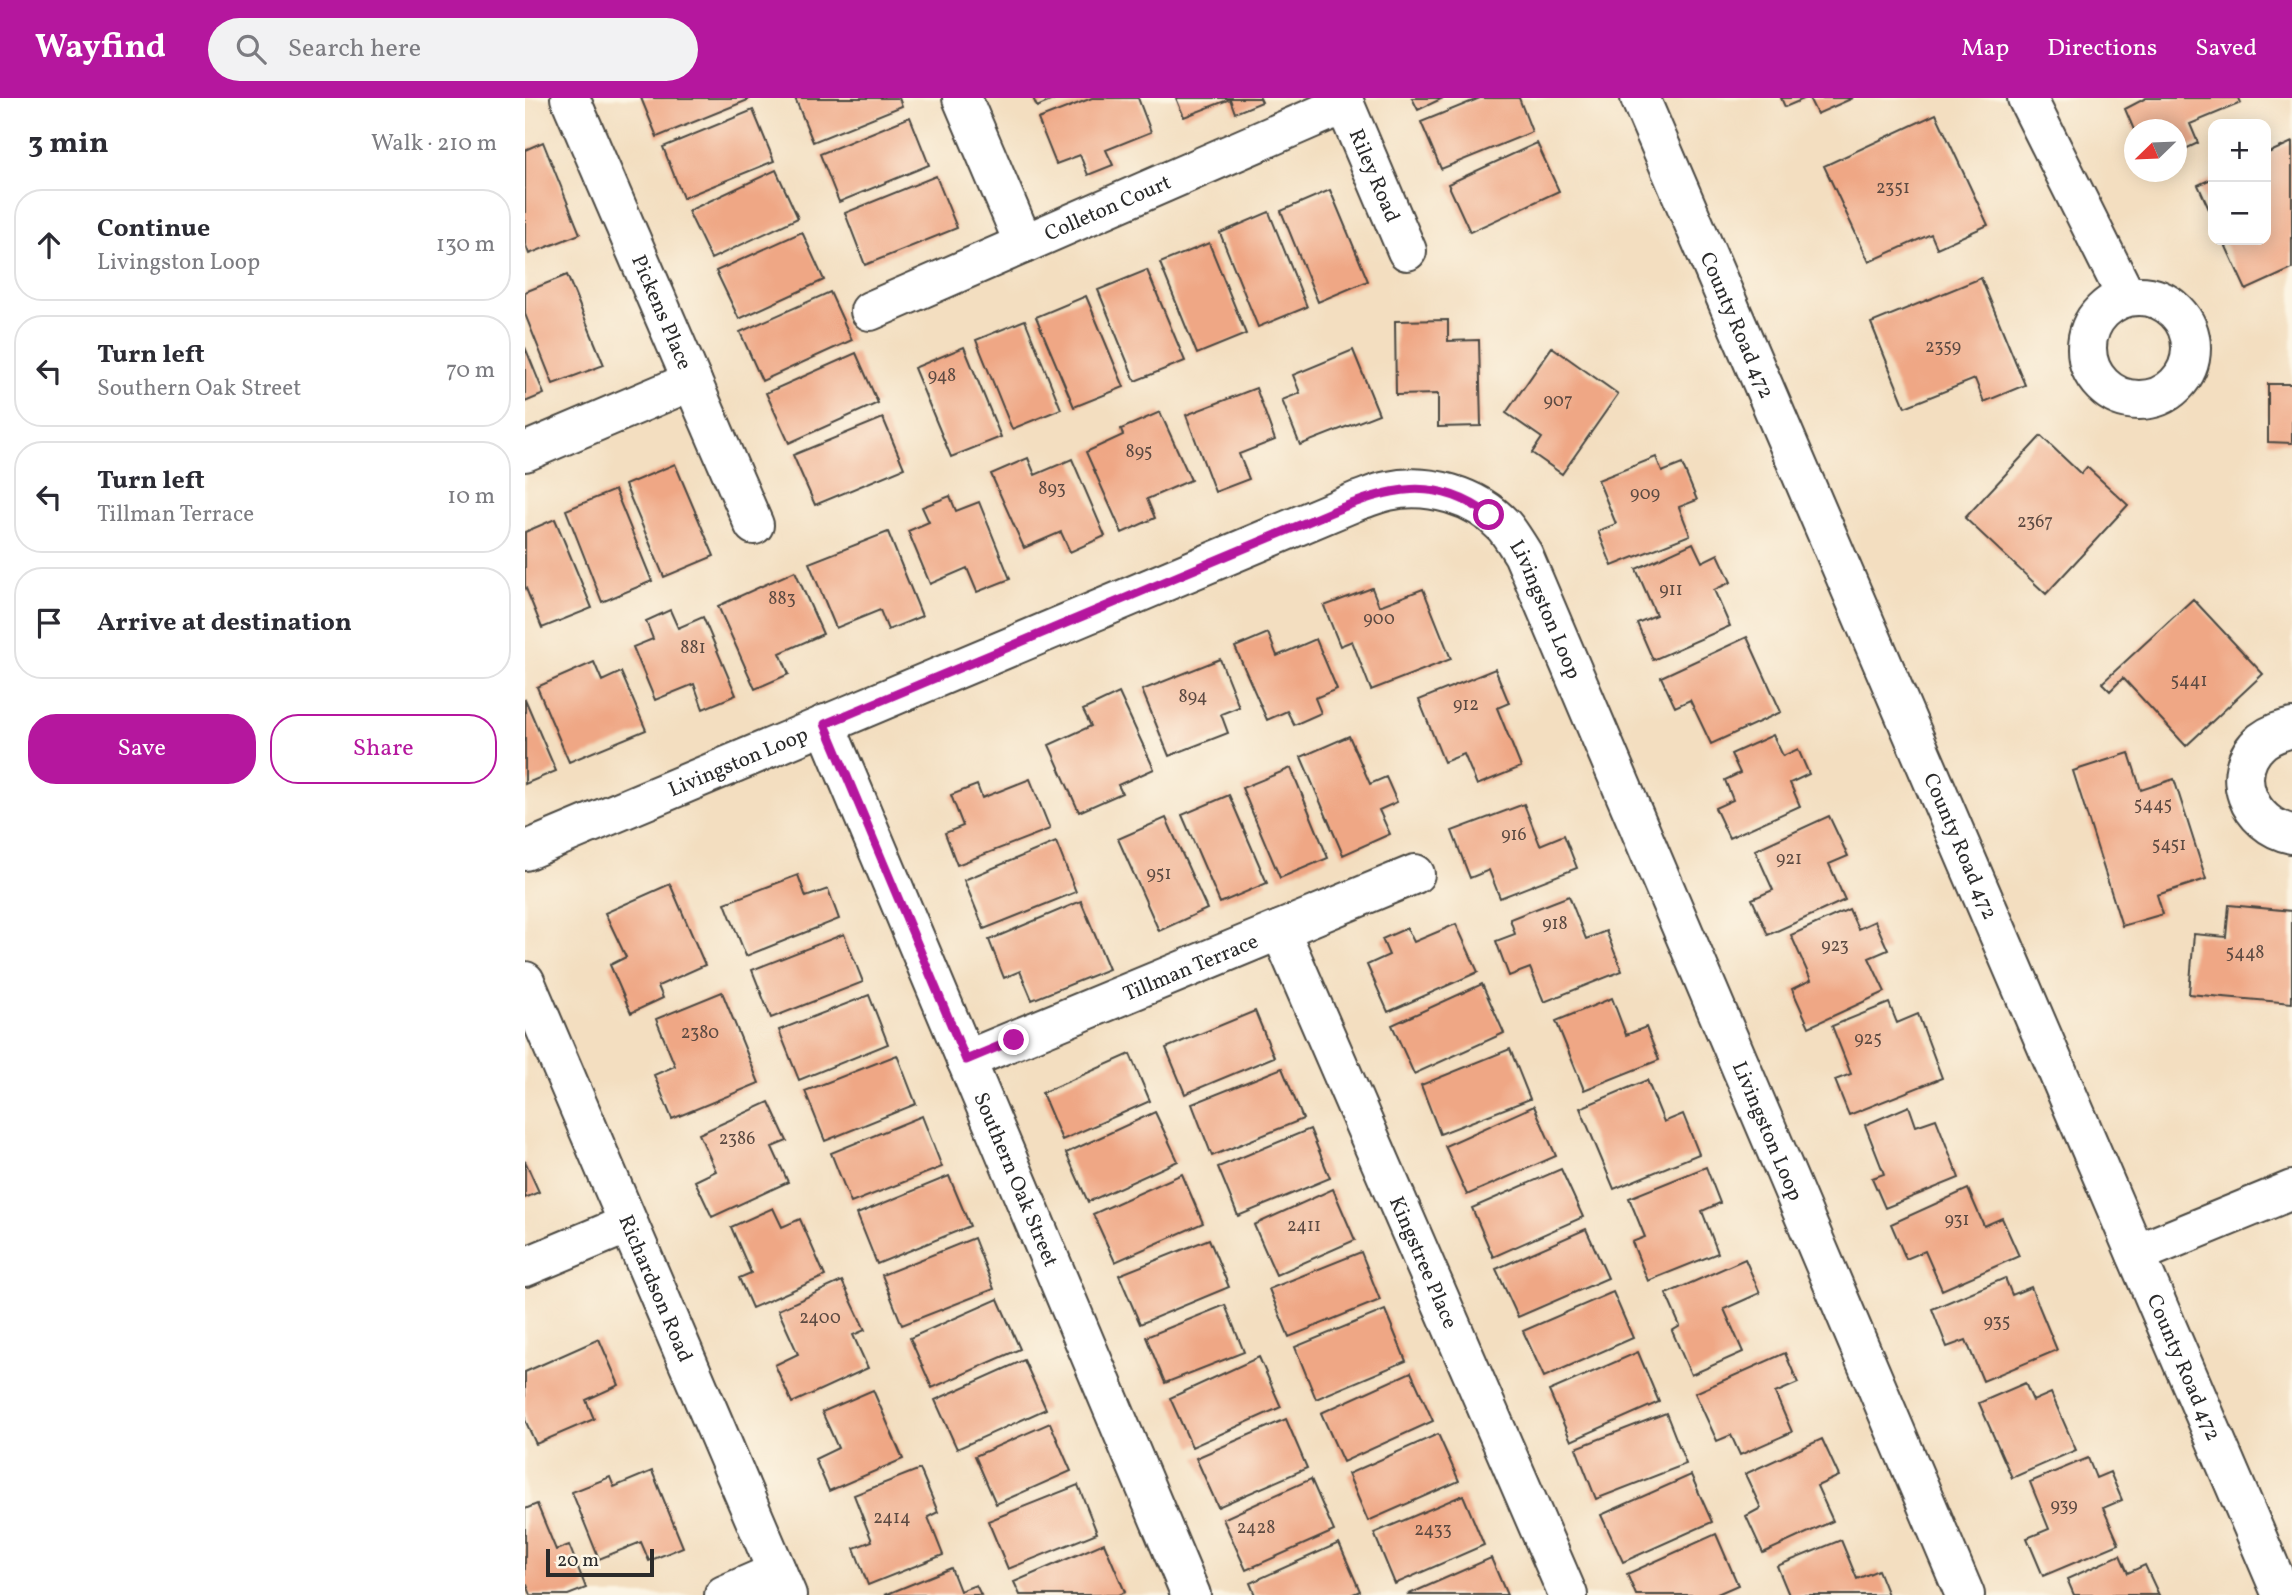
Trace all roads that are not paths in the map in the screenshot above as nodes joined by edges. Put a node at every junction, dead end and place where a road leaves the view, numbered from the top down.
1 (570, 98) edge
2 (962, 98) edge
3 (1640, 98) edge
4 (2027, 98) edge
5 (1344, 101) edge
6 (1024, 244) junction
7 (1407, 251) dead end
8 (2126, 296) dead end
9 (870, 311) dead end
10 (692, 381) junction
11 (525, 452) edge
12 (754, 525) dead end
13 (825, 724) junction
14 (2292, 728) edge
15 (2292, 834) edge
16 (525, 851) edge
17 (1415, 874) dead end
18 (1280, 930) junction
19 (525, 981) edge
20 (966, 1060) junction
21 (2292, 1190) edge
22 (628, 1224) junction
23 (2136, 1254) junction
24 (525, 1267) edge
25 (782, 1584) edge
26 (724, 1595) edge
27 (1191, 1595) edge
28 (1568, 1595) edge
29 (1965, 1595) edge
30 (2282, 1595) edge

1 - 10 street, Pickens Place
2 - 6 street
3 - 23 street, County Road 472
4 - 8 street
5 - 6 street, Colleton Court
5 - 7 street, Riley Road
6 - 9 street, Colleton Court
10 - 11 street
10 - 12 street, Pickens Place
13 - 16 street, Livingston Loop
13 - 20 street, Southern Oak Street
13 - 29 street, Livingston Loop
14 - 15 street
17 - 18 street, Tillman Terrace
18 - 20 street, Tillman Terrace
18 - 28 street, Kingstree Place
19 - 22 street, Richardson Road
20 - 27 street, Southern Oak Street
21 - 23 street
22 - 24 street
22 - 25 street, Richardson Road
23 - 30 street, County Road 472
25 - 26 street

